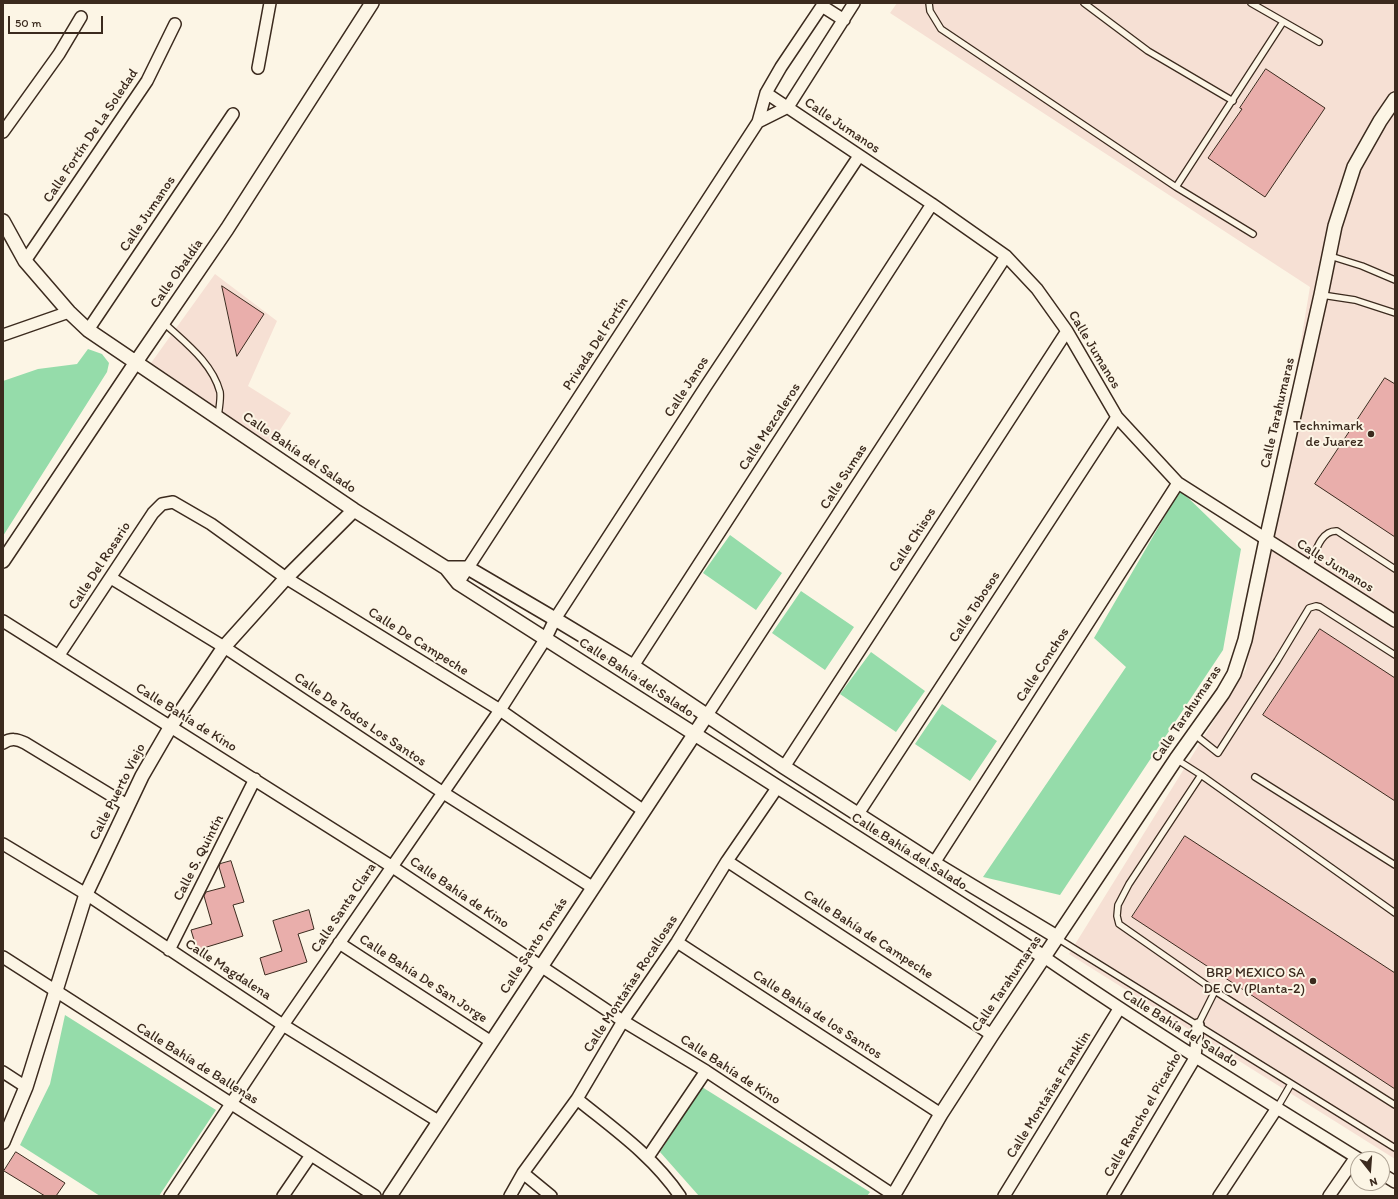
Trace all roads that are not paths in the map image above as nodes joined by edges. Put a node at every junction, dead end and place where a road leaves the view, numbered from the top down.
1 (270, 3) edge
2 (372, 3) edge
3 (854, 3) edge
4 (929, 3) edge
5 (1084, 3) edge
6 (1251, 3) edge
7 (823, 4) edge
8 (81, 17) dead end
9 (844, 20) junction
10 (1283, 22) junction
11 (174, 24) dead end
12 (1319, 42) dead end
13 (258, 68) dead end
14 (766, 93) junction
15 (1395, 100) edge
16 (1233, 101) junction
17 (788, 107) junction
18 (233, 114) dead end
19 (758, 122) junction
20 (3, 132) edge
21 (859, 156) junction
22 (1176, 187) junction
23 (932, 204) junction
24 (3, 221) edge
25 (1253, 234) dead end
26 (6, 235) edge
27 (1006, 256) junction
28 (1329, 256) junction
29 (25, 261) junction
30 (1395, 280) edge
31 (1321, 295) junction
32 (69, 312) junction
33 (1395, 313) edge
34 (163, 322) junction
35 (88, 330) junction
36 (1067, 331) junction
37 (3, 335) edge
38 (136, 362) junction
39 (218, 416) junction
40 (1117, 417) junction
41 (1178, 483) junction
42 (173, 502) joint
43 (354, 510) junction
44 (1266, 540) junction
45 (3, 561) edge
46 (1309, 567) junction
47 (446, 568) junction
48 (468, 568) junction
49 (1395, 568) edge
50 (111, 578) junction
51 (286, 578) junction
52 (458, 583) junction
53 (555, 619) junction
54 (3, 621) edge
55 (1395, 621) edge
56 (546, 638) junction
57 (224, 647) junction
58 (59, 655) junction
59 (1395, 655) edge
60 (633, 666) junction
61 (500, 710) junction
62 (707, 715) junction
63 (171, 726) junction
64 (693, 734) junction
65 (1194, 734) junction
66 (6, 741) edge
67 (1176, 759) junction
68 (784, 767) junction
69 (1201, 775) junction
70 (1255, 776) dead end
71 (255, 779) junction
72 (777, 788) junction
73 (442, 792) junction
74 (127, 805) junction
75 (644, 811) junction
76 (858, 814) junction
77 (3, 844) edge
78 (727, 861) junction
79 (934, 863) junction
80 (1395, 865) edge
81 (391, 866) junction
82 (592, 887) junction
83 (86, 894) junction
84 (1395, 913) edge
85 (1057, 938) junction
86 (339, 942) junction
87 (677, 942) junction
88 (169, 950) junction
89 (3, 958) edge
90 (1044, 958) junction
91 (542, 967) junction
92 (1215, 991) junction
93 (55, 992) junction
94 (1119, 1009) junction
95 (622, 1021) junction
96 (283, 1024) junction
97 (1198, 1024) junction
98 (992, 1035) junction
99 (490, 1041) junction
100 (1195, 1058) junction
101 (706, 1071) junction
102 (3, 1072) edge
103 (1291, 1084) junction
104 (26, 1088) junction
105 (577, 1099) junction
106 (232, 1104) junction
107 (1395, 1105) edge
108 (1277, 1108) junction
109 (941, 1114) junction
110 (438, 1121) junction
111 (3, 1142) edge
112 (1395, 1148) edge
113 (1350, 1154) edge
114 (311, 1155) junction
115 (648, 1157) junction
116 (1350, 1168) edge
117 (523, 1173) junction
118 (170, 1196) edge
119 (283, 1196) edge
120 (375, 1196) edge
121 (390, 1196) edge
122 (510, 1196) edge
123 (551, 1196) edge
124 (680, 1196) edge
125 (894, 1196) edge
126 (1004, 1196) edge
127 (1113, 1196) edge
128 (1219, 1196) edge
129 (1329, 1196) edge

1 - 13 street
2 - 34 street, Calle Obaldía
3 - 9 street
4 - 22 lane
5 - 16 lane
6 - 10 lane
7 - 9 street
7 - 14 street, Privada Del Fortín
8 - 20 street
9 - 17 street
10 - 12 lane
10 - 16 lane
11 - 29 street, Calle Fortín De La Soledad
14 - 17 street, Calle Jumanos
14 - 19 street, Privada Del Fortín
15 - 28 street, Calle Tarahumaras
16 - 22 lane
17 - 19 street
17 - 21 street, Calle Jumanos
18 - 35 street, Calle Jumanos
19 - 48 street, Privada Del Fortín
21 - 23 street, Calle Jumanos
21 - 53 street, Calle Janos
22 - 25 lane
23 - 27 street, Calle Jumanos
23 - 60 street, Calle Mezcaleros
24 - 26 street
26 - 29 street
27 - 36 street, Calle Jumanos
27 - 62 street, Calle Sumas
28 - 30 lane
28 - 31 street, Calle Tarahumaras
29 - 32 street
31 - 33 lane
31 - 44 street, Calle Tarahumaras
32 - 35 street
32 - 37 street
34 - 38 street, Calle Obaldía
34 - 39 lane
35 - 38 street
36 - 40 street, Calle Jumanos
36 - 68 street, Calle Chisos
38 - 39 street, Calle Bahía del Salado
38 - 45 street, Calle Obaldía
39 - 43 street, Calle Bahía del Salado
40 - 41 street, Calle Jumanos
40 - 76 street, Calle Tobosos
41 - 44 street, Calle Jumanos
41 - 79 street, Calle Conchos
42 - 50 street, Calle Del Rosario
42 - 51 street, Calle De Campeche
43 - 47 street, Calle Bahía del Salado
43 - 51 street, Calle Puerto Viejo
44 - 46 street, Calle Jumanos
44 - 65 street, Calle Tarahumaras
46 - 49 lane
46 - 55 street, Calle Jumanos
47 - 48 street
47 - 52 street, Calle Bahía del Salado
48 - 52 street, Privada Del Fortín
48 - 53 street, Calle Bahía del Salado
50 - 57 street, Calle De Todos Los Santos
50 - 58 street, Calle Del Rosario
51 - 57 street, Calle Puerto Viejo
51 - 61 street, Calle De Campeche
52 - 56 street, Calle Bahía del Salado
53 - 56 street, Calle Janos
53 - 60 street, Calle Bahía del Salado
54 - 58 street, Calle Bahía de Kino
56 - 61 street, Calle Santa Clara
56 - 64 street, Calle Bahía del Salado
57 - 63 street, Calle Puerto Viejo
57 - 73 street, Calle De Todos Los Santos
58 - 63 street, Calle Bahía de Kino
59 - 65 lane
60 - 62 street, Calle Bahía del Salado
61 - 73 street, Calle Santa Clara
61 - 75 street, Calle De Campeche
62 - 64 street, Calle Santo Tomás
62 - 68 street, Calle Bahía del Salado
63 - 71 street, Calle Bahía de Kino
63 - 74 street, Calle Puerto Viejo
64 - 72 street, Calle Bahía del Salado
64 - 75 street, Calle Santo Tomás
65 - 67 street, Calle Tarahumaras
66 - 74 street
67 - 69 lane
67 - 85 street, Calle Tarahumaras
68 - 76 street, Calle Bahía del Salado
69 - 84 lane
69 - 92 lane
70 - 80 lane
71 - 81 street, Calle Bahía de Kino
71 - 88 street, Calle S. Quintín
72 - 78 street, Calle Montañas Rocallosas
72 - 90 street, Calle Bahía del Salado
73 - 81 street, Calle Santa Clara
73 - 82 street, Calle De Todos Los Santos
74 - 83 street, Calle Puerto Viejo
75 - 82 street, Calle Santo Tomás
76 - 79 street, Calle Bahía del Salado
77 - 83 street, Calle Magdalena
78 - 87 street, Calle Montañas Rocallosas
78 - 98 street, Calle Bahía de Campeche
79 - 85 street, Calle Bahía del Salado
81 - 86 street, Calle Santa Clara
81 - 91 street, Calle Bahía de Kino
82 - 91 street, Calle Santo Tomás
83 - 88 street, Calle Magdalena
83 - 93 street, Calle Puerto Viejo
85 - 90 street, Calle Tarahumaras
85 - 97 lane
86 - 96 street, Calle Santa Clara
86 - 99 street, Calle Bahía De San Jorge
87 - 95 street, Calle Montañas Rocallosas
87 - 109 street, Calle Bahía de los Santos
88 - 96 street, Calle Magdalena
89 - 93 street, Calle Bahía de Ballenas
90 - 94 street, Calle Bahía del Salado
90 - 98 street, Calle Tarahumaras
91 - 95 street, Calle Bahía de Kino
91 - 99 street, Calle Santo Tomás
92 - 97 lane
92 - 107 lane
93 - 104 street, Calle Puerto Viejo
93 - 106 street, Calle Bahía de Ballenas
94 - 100 street, Calle Bahía del Salado
94 - 126 street, Calle Montañas Franklin
95 - 101 street, Calle Bahía de Kino
95 - 105 street, Calle Montañas Rocallosas
96 - 106 street, Calle Santa Clara
96 - 110 street, Calle Magdalena
97 - 100 street, Calle Rancho el Picacho
97 - 103 lane
98 - 109 street, Calle Tarahumaras
99 - 110 street, Calle Santo Tomás
100 - 108 street, Calle Bahía del Salado
100 - 127 street, Calle Rancho el Picacho
101 - 115 street
101 - 125 street, Calle Bahía de Kino
102 - 104 street
103 - 108 lane
103 - 112 lane
104 - 111 street, Calle Puerto Viejo
105 - 115 street
105 - 117 street, Calle Montañas Rocallosas
106 - 114 street, Calle Bahía de Ballenas
106 - 118 street, Calle Santa Clara
108 - 113 street, Calle Bahía del Salado
108 - 128 street
109 - 125 street, Calle Tarahumaras
110 - 121 street, Calle Santo Tomás
114 - 119 street
114 - 120 street, Calle Bahía de Ballenas
115 - 124 street
116 - 129 street
117 - 122 street, Calle Montañas Rocallosas
117 - 123 street

